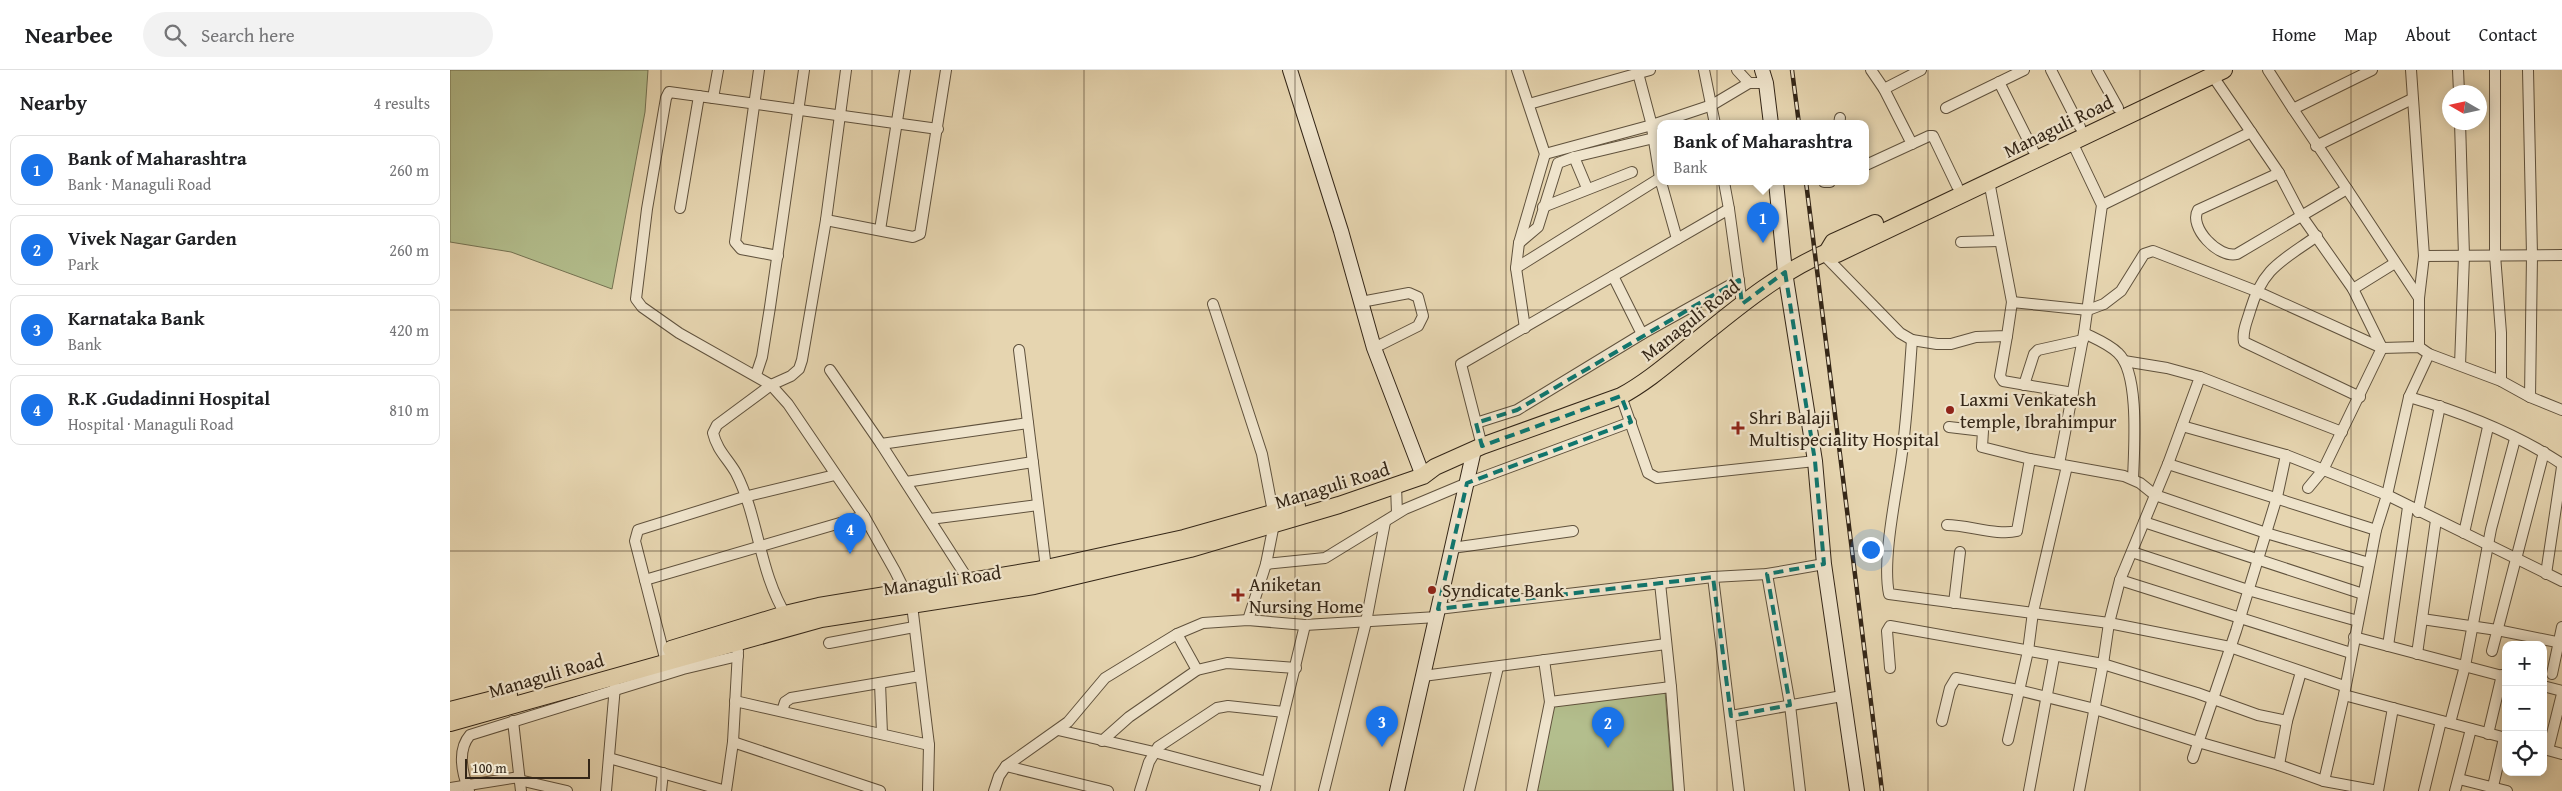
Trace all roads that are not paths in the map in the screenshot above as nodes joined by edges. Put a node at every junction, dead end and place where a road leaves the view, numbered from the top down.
1 (718, 70) edge
2 (759, 70) edge
3 (804, 70) edge
4 (846, 70) edge
5 (905, 70) edge
6 (946, 70) edge
7 (1290, 70) edge
8 (1517, 70) edge
9 (1650, 70) edge
10 (1704, 70) edge
11 (1737, 70) edge
12 (1871, 70) edge
13 (1920, 70) edge
14 (2024, 70) edge
15 (2051, 70) edge
16 (2097, 70) edge
17 (2268, 70) edge
18 (2372, 70) edge
19 (2411, 70) edge
20 (2458, 70) edge
21 (2495, 70) edge
22 (2528, 70) edge
23 (2211, 72) edge
24 (1638, 73) junction
25 (1764, 77) edge
26 (1999, 82) junction
27 (1749, 84) junction
28 (2459, 85) edge
29 (1884, 89) junction
30 (699, 96) junction
31 (713, 98) junction
32 (2412, 99) junction
33 (755, 103) junction
34 (1529, 104) junction
35 (1712, 105) junction
36 (798, 108) junction
37 (1946, 108) dead end
38 (2118, 108) junction
39 (2293, 109) junction
40 (839, 116) junction
41 (1667, 120) edge
42 (1714, 120) edge
43 (1769, 120) edge
44 (897, 123) junction
45 (1657, 123) edge
46 (1652, 125) junction
47 (2080, 127) junction
48 (938, 129) junction
49 (2460, 130) edge
50 (2252, 132) junction
51 (1654, 138) junction
52 (2072, 142) junction
53 (1912, 144) junction
54 (2316, 146) junction
55 (2033, 150) junction
56 (1544, 154) junction
57 (1574, 156) junction
58 (1657, 160) edge
59 (1869, 164) edge
60 (1632, 172) dead end
61 (2279, 173) junction
62 (1989, 181) junction
63 (1657, 183) edge
64 (1661, 185) edge
65 (1725, 185) edge
66 (1776, 185) edge
67 (1957, 186) junction
68 (1587, 188) junction
69 (2347, 190) junction
70 (2102, 205) junction
71 (1543, 207) junction
72 (680, 208) dead end
73 (1729, 209) junction
74 (2301, 215) junction
75 (826, 220) junction
76 (880, 230) junction
77 (2318, 236) junction
78 (1677, 239) junction
79 (1999, 241) junction
80 (1961, 242) dead end
81 (1519, 243) junction
82 (1825, 253) junction
83 (2495, 255) junction
84 (2532, 255) junction
85 (2562, 255) edge
86 (778, 256) junction
87 (2424, 256) junction
88 (2464, 256) junction
89 (2395, 263) junction
90 (1516, 268) junction
91 (1786, 272) junction
92 (1613, 276) junction
93 (1739, 280) junction
94 (2353, 289) junction
95 (2256, 291) junction
96 (2419, 298) junction
97 (1361, 302) junction
98 (2012, 302) junction
99 (1212, 304) dead end
100 (1742, 304) junction
101 (2088, 310) junction
102 (1525, 328) junction
103 (1642, 334) junction
104 (2007, 336) junction
105 (2084, 337) junction
106 (1912, 340) junction
107 (2419, 347) junction
108 (1374, 348) junction
109 (2382, 348) junction
110 (1019, 350) dead end
111 (2430, 354) junction
112 (2124, 361) junction
113 (2460, 365) junction
114 (830, 370) dead end
115 (756, 375) junction
116 (2200, 377) junction
117 (2501, 381) junction
118 (771, 385) junction
119 (2024, 385) junction
120 (2074, 393) junction
121 (1621, 396) junction
122 (2360, 397) junction
123 (2409, 397) junction
124 (2530, 397) junction
125 (2440, 406) junction
126 (2562, 410) edge
127 (1631, 422) junction
128 (1028, 423) junction
129 (1476, 423) junction
130 (2182, 426) junction
131 (1949, 427) dead end
132 (2488, 427) junction
133 (2342, 432) junction
134 (2515, 439) junction
135 (881, 444) junction
136 (1478, 448) junction
137 (2544, 452) junction
138 (2286, 455) junction
139 (2030, 459) junction
140 (1816, 461) junction
141 (1033, 462) junction
142 (2168, 464) junction
143 (2063, 465) junction
144 (2562, 466) edge
145 (1426, 470) junction
146 (2323, 470) junction
147 (835, 475) junction
148 (2133, 479) junction
149 (906, 482) junction
150 (1467, 482) junction
151 (1396, 486) junction
152 (2308, 488) dead end
153 (2155, 495) junction
154 (2387, 495) junction
155 (744, 497) junction
156 (2277, 497) junction
157 (1038, 505) junction
158 (2413, 510) junction
159 (1397, 513) junction
160 (864, 516) junction
161 (1274, 518) junction
162 (930, 519) junction
163 (2436, 520) junction
164 (1385, 522) junction
165 (2144, 522) junction
166 (1947, 525) dead end
167 (2376, 530) junction
168 (1573, 531) dead end
169 (2266, 533) junction
170 (2464, 533) junction
171 (759, 545) junction
172 (2488, 545) junction
173 (1452, 548) junction
174 (1960, 552) dead end
175 (2132, 552) junction
176 (2515, 559) junction
177 (2258, 560) junction
178 (2369, 563) junction
179 (1266, 564) junction
180 (1824, 564) junction
181 (1046, 568) junction
182 (1767, 574) junction
183 (2546, 574) junction
184 (1713, 577) junction
185 (645, 580) junction
186 (2120, 580) junction
187 (969, 581) junction
188 (2562, 581) edge
189 (1660, 583) junction
190 (2248, 590) junction
191 (2363, 594) junction
192 (908, 598) junction
193 (1954, 603) junction
194 (2033, 612) junction
195 (1437, 613) junction
196 (2240, 619) junction
197 (789, 620) junction
198 (1248, 620) junction
199 (2422, 620) junction
200 (2358, 621) junction
201 (1366, 622) junction
202 (2109, 623) junction
203 (1305, 625) junction
204 (2473, 626) junction
205 (914, 627) junction
206 (2562, 627) edge
207 (2497, 630) junction
208 (1177, 634) junction
209 (2354, 637) junction
210 (737, 643) junction
211 (829, 643) dead end
212 (2560, 643) edge
213 (1666, 644) junction
214 (2388, 646) junction
215 (2230, 647) junction
216 (2492, 650) dead end
217 (2028, 651) junction
218 (2351, 653) junction
219 (2417, 654) junction
220 (664, 656) junction
221 (2054, 657) junction
222 (1544, 660) junction
223 (2103, 664) junction
224 (2465, 666) junction
225 (1296, 668) junction
226 (1498, 668) junction
227 (1890, 668) dead end
228 (1197, 670) junction
229 (2301, 672) junction
230 (2552, 674) dead end
231 (2502, 675) edge
232 (920, 676) junction
233 (1423, 676) junction
234 (610, 678) junction
235 (880, 683) junction
236 (2502, 683) edge
237 (567, 685) junction
238 (1671, 687) junction
239 (2547, 687) edge
240 (2018, 690) junction
241 (2344, 691) junction
242 (2562, 693) edge
243 (1842, 696) junction
244 (2048, 699) junction
245 (2213, 699) junction
246 (735, 701) junction
247 (1550, 702) junction
248 (1790, 705) junction
249 (2393, 708) junction
250 (2095, 709) junction
251 (450, 710) edge
252 (782, 711) junction
253 (1284, 712) junction
254 (1731, 716) junction
255 (513, 721) junction
256 (1942, 721) dead end
257 (2287, 721) junction
258 (2446, 722) junction
259 (450, 723) edge
260 (2471, 729) junction
261 (1058, 730) junction
262 (882, 734) junction
263 (2488, 734) junction
264 (2502, 737) edge
265 (2008, 740) dead end
266 (1102, 741) junction
267 (733, 742) junction
268 (2198, 742) junction
269 (929, 745) junction
270 (2547, 746) edge
271 (2547, 749) edge
272 (2502, 750) edge
273 (1154, 752) junction
274 (2562, 754) edge
275 (609, 758) junction
276 (2193, 758) dead end
277 (2279, 765) junction
278 (1006, 766) junction
279 (663, 773) junction
280 (2459, 780) junction
281 (520, 783) edge
282 (2330, 785) edge
283 (1266, 787) edge
284 (450, 788) edge
285 (468, 788) edge
286 (2492, 789) edge
287 (567, 791) edge
288 (606, 791) edge
289 (661, 791) edge
290 (726, 791) edge
291 (880, 791) edge
292 (928, 791) edge
293 (994, 791) edge
294 (1108, 791) edge
295 (1140, 791) edge
296 (1324, 791) edge
297 (1397, 791) edge
298 (1469, 791) edge
299 (1532, 791) edge
300 (1679, 791) edge
301 (1740, 791) edge
302 (1800, 791) edge
303 (1857, 791) edge
304 (2029, 791) edge
305 (2079, 791) edge
306 (2378, 791) edge
307 (2424, 791) edge
308 (2455, 791) edge
309 (2507, 791) edge

1 - 31 street
2 - 33 street
3 - 36 street
4 - 40 street
5 - 44 street
6 - 48 street
7 - 97 street
8 - 34 street
9 - 24 street
10 - 35 street
11 - 27 street
12 - 29 street
13 - 29 street
14 - 26 street
15 - 47 street
16 - 38 street
17 - 39 street
18 - 39 street
19 - 32 street
20 - 28 street
21 - 83 street
22 - 84 street
23 - 38 main road, Managuli Road
23 - 50 street
23 - 52 main road, Managuli Road
24 - 34 street
24 - 46 street
25 - 27 street
25 - 43 street
26 - 37 street
26 - 55 street
27 - 35 street
29 - 53 street
30 - 31 street
30 - 72 street
30 - 115 street
31 - 33 street
32 - 54 street
32 - 87 street
33 - 36 street
33 - 86 street
34 - 56 street
35 - 41 street
35 - 42 street
36 - 40 street
36 - 86 street
38 - 47 main road, Managuli Road
39 - 54 street
40 - 44 street
40 - 75 street
44 - 48 street
44 - 76 street
45 - 46 street
46 - 51 street
46 - 56 street
47 - 55 main road, Managuli Road
48 - 76 street
49 - 88 street
50 - 61 street
50 - 70 street
51 - 57 street
51 - 58 street
52 - 62 main road, Managuli Road
52 - 70 street
53 - 59 street
53 - 67 street
54 - 69 street
55 - 67 main road, Managuli Road
56 - 81 street
57 - 68 street
57 - 71 street
60 - 68 street
61 - 74 street
61 - 74 street
62 - 79 street
62 - 82 main road, Managuli Road
63 - 90 street
64 - 78 street
65 - 73 street
66 - 91 street
67 - 82 main road, Managuli Road
68 - 71 street
69 - 74 street
69 - 89 street
70 - 101 street
71 - 81 street
73 - 78 street
73 - 93 street
74 - 77 street
75 - 76 street
75 - 118 street
77 - 94 street
77 - 95 street
78 - 92 street
79 - 80 street
79 - 98 street
81 - 90 street
82 - 91 main road, Managuli Road
82 - 106 street
83 - 84 street
83 - 88 street
83 - 117 street
84 - 85 street
84 - 124 street
86 - 115 street
87 - 88 street
87 - 96 street
88 - 113 street
89 - 94 street
89 - 96 street
90 - 102 street
91 - 100 main road, Managuli Road
91 - 140 street
92 - 102 street
92 - 103 street
93 - 100 street
93 - 103 street
94 - 109 street
95 - 101 street
95 - 109 street
95 - 122 street
96 - 107 street
97 - 108 street
97 - 108 street
98 - 101 street
98 - 104 street
99 - 161 street
100 - 121 main road, Managuli Road
101 - 105 street
102 - 129 street
103 - 129 street
104 - 106 street
104 - 119 street
105 - 112 street
105 - 119 street
105 - 120 street
106 - 193 street
107 - 109 street
107 - 111 street
108 - 145 street
109 - 122 street
110 - 128 street
111 - 113 street
111 - 123 street
112 - 116 street
112 - 148 street
113 - 117 street
114 - 135 street
115 - 118 street
116 - 130 street
116 - 133 street
117 - 124 street
118 - 147 street
118 - 155 street
119 - 120 street
120 - 143 street
121 - 127 street
121 - 136 main road, Managuli Road
122 - 133 street
123 - 125 street
123 - 154 street
124 - 126 street
125 - 132 street
125 - 158 street
127 - 140 street
127 - 150 street
128 - 135 street
128 - 141 street
129 - 136 street
130 - 138 street
130 - 142 street
131 - 139 street
132 - 134 street
132 - 170 street
133 - 146 street
134 - 137 street
134 - 172 street
135 - 149 street
136 - 145 main road, Managuli Road
136 - 150 street
137 - 144 street
137 - 176 street
138 - 146 street
138 - 156 street
139 - 143 street
139 - 166 street
140 - 180 street
141 - 149 street
141 - 157 street
142 - 153 street
142 - 156 street
143 - 148 street
143 - 194 street
144 - 183 street
145 - 151 main road, Managuli Road
145 - 161 main road, Managuli Road
146 - 152 street
146 - 154 street
147 - 155 street
147 - 160 street
148 - 153 street
149 - 162 street
150 - 159 street
150 - 173 street
151 - 159 street
151 - 161 main road, Managuli Road
153 - 165 street
153 - 169 street
154 - 158 street
154 - 167 street
155 - 171 street
155 - 185 street
156 - 167 street
156 - 169 street
157 - 162 street
157 - 181 street
158 - 163 street
158 - 214 street
159 - 164 street
160 - 171 street
160 - 192 street
161 - 179 street
161 - 181 main road, Managuli Road
161 - 192 main road, Managuli Road
162 - 187 street
163 - 170 street
163 - 199 street
164 - 179 street
164 - 201 street
165 - 175 street
165 - 177 street
167 - 178 street
168 - 173 street
169 - 177 street
169 - 178 street
170 - 172 street
171 - 185 street
171 - 197 street
172 - 176 street
172 - 204 street
173 - 195 street
174 - 193 street
175 - 186 street
175 - 190 street
176 - 183 street
176 - 207 street
177 - 190 street
177 - 191 street
178 - 191 street
179 - 198 street
180 - 182 street
180 - 243 street
181 - 187 main road, Managuli Road
182 - 184 street
182 - 248 street
183 - 188 street
184 - 189 street
184 - 254 street
185 - 220 street
186 - 196 street
186 - 202 street
187 - 192 main road, Managuli Road
189 - 195 street
189 - 213 street
190 - 196 street
190 - 200 street
191 - 200 street
192 - 197 main road, Managuli Road
192 - 205 street
193 - 194 street
194 - 202 street
194 - 217 street
195 - 201 street
195 - 233 street
196 - 215 street
196 - 218 street
197 - 210 main road, Managuli Road
198 - 203 street
198 - 208 street
199 - 204 street
199 - 219 street
200 - 209 street
201 - 203 street
201 - 296 street
202 - 215 street
202 - 223 street
203 - 225 street
204 - 207 street
204 - 224 street
205 - 211 street
205 - 232 street
206 - 212 street
207 - 212 street
207 - 216 street
208 - 228 street
208 - 261 street
209 - 214 street
209 - 218 street
210 - 220 main road, Managuli Road
210 - 234 street
210 - 246 street
212 - 230 street
213 - 222 street
213 - 238 street
214 - 219 street
215 - 229 street
215 - 245 street
217 - 221 street
217 - 227 street
217 - 240 street
218 - 241 street
219 - 224 street
220 - 234 main road, Managuli Road
221 - 223 street
221 - 244 street
222 - 226 street
222 - 247 street
223 - 245 street
223 - 250 street
224 - 231 street
224 - 258 street
225 - 228 street
225 - 253 street
226 - 233 street
226 - 298 street
228 - 266 street
229 - 241 street
229 - 257 street
232 - 235 street
232 - 269 street
233 - 297 street
234 - 237 main road, Managuli Road
234 - 255 street
234 - 275 street
235 - 252 street
235 - 262 street
236 - 263 street
237 - 251 main road, Managuli Road
237 - 259 main road, Managuli Road
238 - 247 street
238 - 300 street
239 - 242 street
240 - 244 street
240 - 256 street
240 - 265 street
241 - 249 street
241 - 282 street
242 - 270 street
243 - 248 street
243 - 303 street
244 - 250 street
244 - 304 street
245 - 257 street
245 - 268 street
246 - 252 street
246 - 267 street
247 - 299 street
248 - 254 street
248 - 302 street
249 - 258 street
249 - 306 street
250 - 268 street
250 - 305 street
252 - 262 street
253 - 273 street
253 - 283 street
254 - 301 street
255 - 281 street
255 - 285 street
257 - 277 street
258 - 260 street
258 - 307 street
260 - 263 street
260 - 280 street
261 - 266 street
261 - 278 street
262 - 269 street
263 - 264 street
266 - 273 street
267 - 290 street
267 - 291 street
268 - 276 street
268 - 277 street
269 - 292 street
271 - 274 street
272 - 286 street
273 - 283 street
273 - 295 street
275 - 279 street
275 - 288 street
277 - 282 street
278 - 293 street
278 - 294 street
279 - 289 street
279 - 290 street
280 - 286 street
280 - 308 street
281 - 285 street
281 - 287 street
282 - 306 street
284 - 285 street
286 - 309 street

